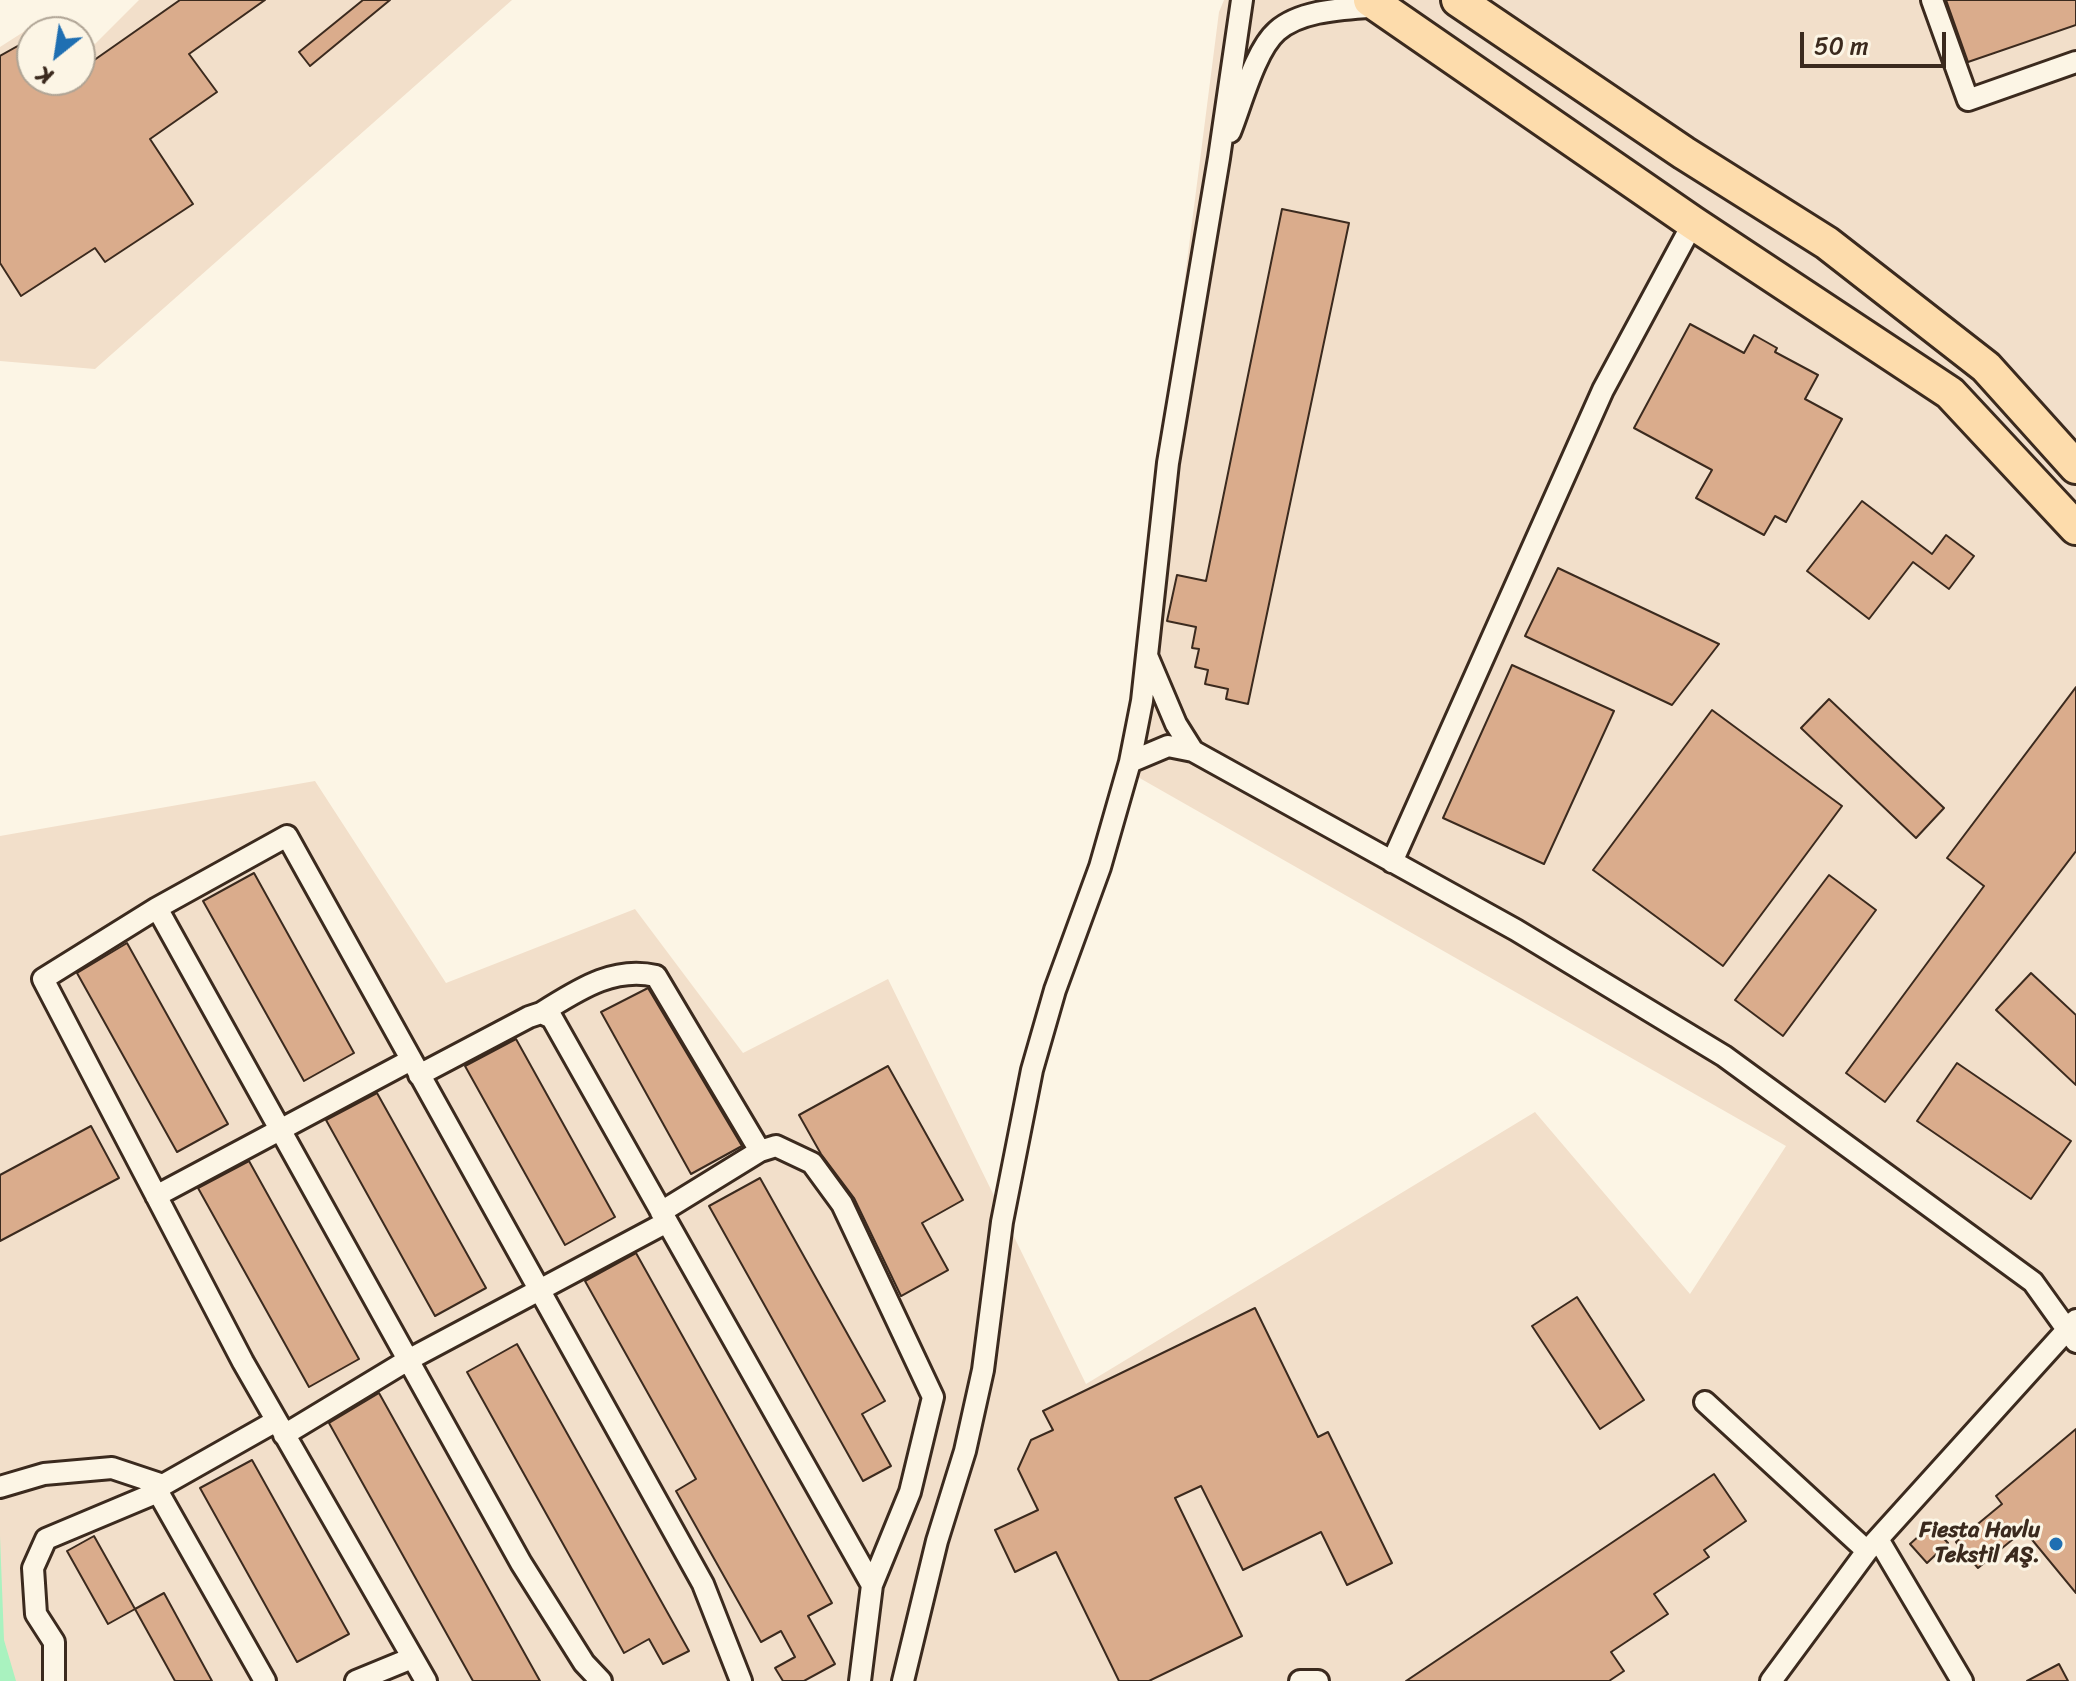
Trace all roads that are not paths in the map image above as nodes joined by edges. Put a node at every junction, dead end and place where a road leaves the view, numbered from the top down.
1 (1242, 0) edge
2 (1458, 0) edge
3 (1932, 0) edge
4 (1374, 3) edge
5 (2076, 62) edge
6 (1219, 158) junction
7 (1693, 223) junction
8 (2076, 467) edge
9 (2076, 528) edge
10 (1147, 654) junction
11 (1193, 751) junction
12 (1130, 762) junction
13 (1392, 862) junction
14 (157, 908) junction
15 (541, 1013) junction
16 (415, 1068) junction
17 (280, 1130) junction
18 (760, 1151) junction
19 (156, 1196) junction
20 (664, 1217) junction
21 (540, 1292) junction
22 (2073, 1326) edge
23 (408, 1360) junction
24 (1705, 1402) dead end
25 (280, 1428) junction
26 (0, 1487) edge
27 (161, 1489) junction
28 (1872, 1545) junction
29 (872, 1585) junction
30 (412, 1658) junction
31 (1779, 1677) edge
32 (54, 1681) edge
33 (265, 1681) edge
34 (356, 1681) edge
35 (426, 1681) edge
36 (601, 1681) edge
37 (741, 1681) edge
38 (860, 1681) edge
39 (903, 1681) edge
40 (1300, 1681) edge
41 (1318, 1681) edge
42 (1962, 1681) edge

1 - 6 street
2 - 8 main road
3 - 5 street
4 - 6 street
4 - 7 main road
6 - 10 street
7 - 9 main road
7 - 13 street
10 - 11 street
10 - 12 street
11 - 12 street
11 - 13 street
12 - 39 street
13 - 22 street
14 - 16 street
14 - 17 street
14 - 19 street
15 - 16 street
15 - 18 street
15 - 20 street
16 - 17 street
16 - 21 street
17 - 19 street
17 - 23 street
18 - 20 street
18 - 29 street
19 - 25 street
20 - 21 street
20 - 29 street
21 - 23 street
21 - 37 street
22 - 28 street
23 - 25 street
23 - 36 street
24 - 28 street
25 - 27 street
25 - 30 street
26 - 27 street
27 - 32 street
27 - 33 street
28 - 31 street
28 - 42 street
29 - 38 street
30 - 34 street
30 - 35 street
40 - 41 street

